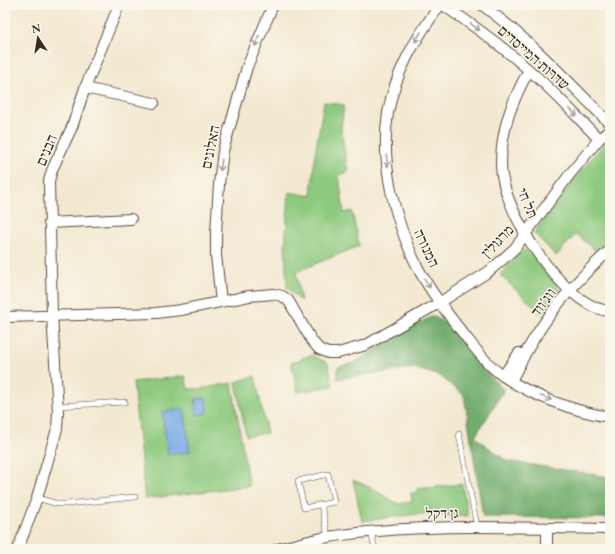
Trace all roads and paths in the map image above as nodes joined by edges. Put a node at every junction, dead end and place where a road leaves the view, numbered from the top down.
1 (118, 5) edge
2 (273, 5) edge
3 (440, 5) edge
4 (443, 5) edge
5 (482, 5) edge
6 (529, 70) junction
7 (85, 88) junction
8 (154, 103) dead end
9 (610, 124) edge
10 (610, 130) edge
11 (599, 139) junction
12 (131, 219) dead end
13 (49, 223) junction
14 (525, 234) junction
15 (610, 250) edge
16 (570, 291) junction
17 (221, 302) junction
18 (439, 303) junction
19 (610, 311) edge
20 (52, 315) junction
21 (5, 317) edge
22 (519, 353) dead end
23 (507, 378) junction
24 (125, 402) dead end
25 (57, 406) junction
26 (610, 417) edge
27 (459, 434) dead end
28 (135, 497) dead end
29 (37, 498) junction
30 (320, 504) junction
31 (477, 527) junction
32 (547, 528) junction
33 (610, 528) edge
34 (371, 532) junction
35 (328, 538) junction
36 (18, 549) edge
37 (277, 549) edge
38 (375, 549) edge
39 (547, 549) edge

1 - 7 street, הבנים
2 -> 17 street, האלונים
3 -> 18 street, המנורה
4 -> 6 street, שדרות המייסדים
5 - 9 street, שדרות המייסדים
6 -> 11 street, שדרות המייסדים
6 - 14 street, תל חי
7 - 8 street
7 - 13 street, הבנים
10 - 11 street, מרגולין
11 - 14 street, מרגולין
12 - 13 street
13 - 20 street, הבנים
14 - 16 street, תל חי
14 - 18 street, מרגולין
15 - 16 street, ווג'ווד
16 - 19 street, תל חי
16 - 23 street, ווג'ווד
17 - 18 street
17 - 20 street
18 - 23 street, המנורה
20 - 21 street
20 - 25 street, הבנים
22 - 23 street
23 -> 26 street, המנורה
24 - 25 lane
25 - 29 street, הבנים
27 - 31 lane
28 - 29 lane
29 - 36 street, הבנים
30 - 30 lane
30 - 35 lane
31 - 32 street, גן דקל
31 - 34 street, גן דקל
32 - 33 street, גן דקל
32 - 39 street
34 - 35 street, גן דקל
34 - 38 lane
35 - 37 street, גן דקל

